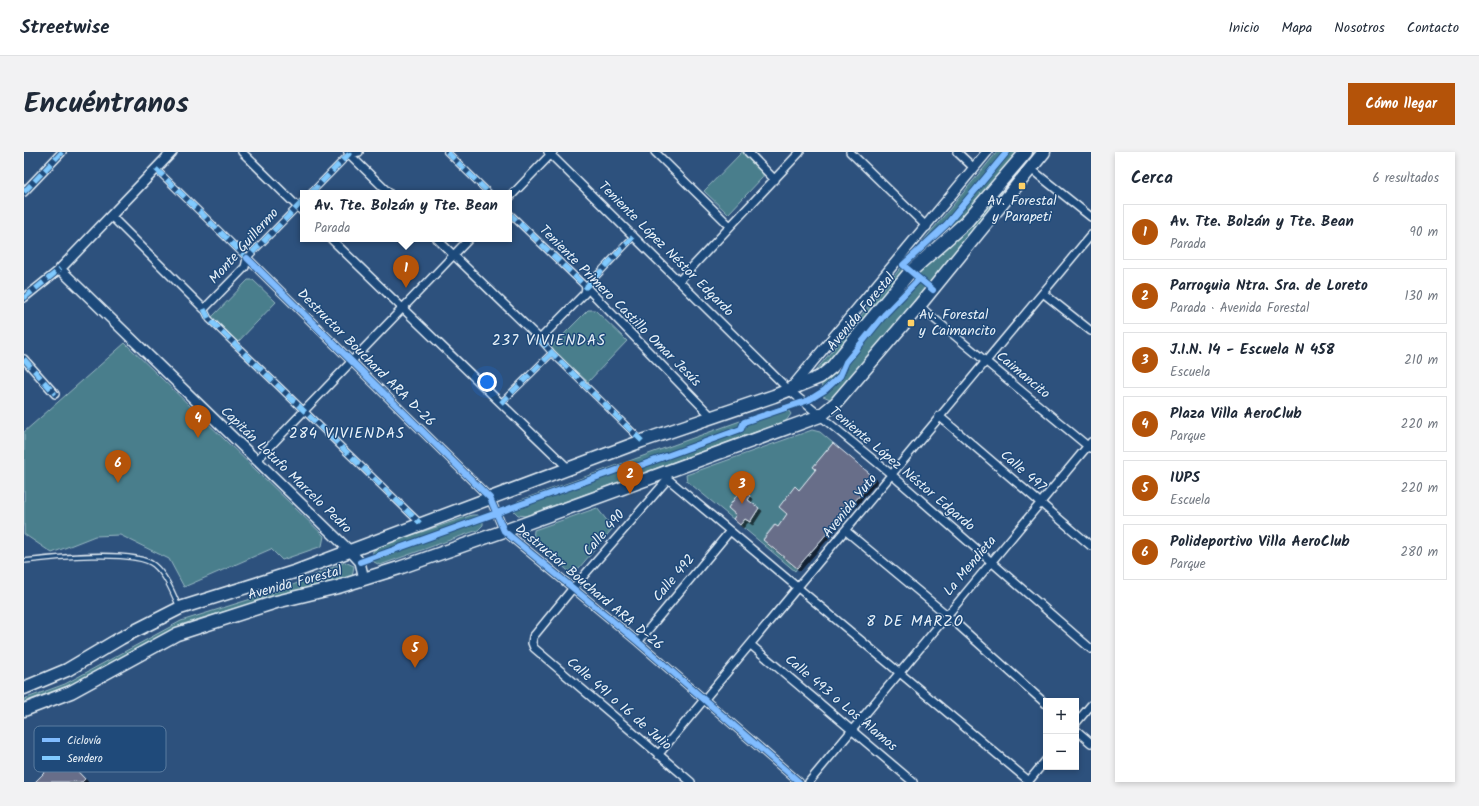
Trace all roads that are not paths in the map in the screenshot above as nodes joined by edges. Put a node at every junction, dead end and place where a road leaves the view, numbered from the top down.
1 (62, 152) edge
2 (172, 152) edge
3 (242, 152) edge
4 (359, 152) edge
5 (447, 152) edge
6 (655, 152) edge
7 (748, 152) edge
8 (800, 152) edge
9 (850, 152) edge
10 (958, 152) edge
11 (987, 152) edge
12 (1026, 152) edge
13 (1044, 152) edge
14 (348, 153) edge
15 (550, 153) edge
16 (974, 168) junction
17 (156, 169) junction
18 (1031, 169) junction
19 (775, 180) junction
20 (314, 190) edge
21 (386, 190) edge
22 (486, 190) edge
23 (24, 192) edge
24 (512, 195) edge
25 (300, 204) edge
26 (297, 207) junction
27 (300, 210) edge
28 (512, 215) edge
29 (111, 216) junction
30 (1091, 217) edge
31 (730, 226) junction
32 (927, 227) junction
33 (1091, 235) edge
34 (634, 236) junction
35 (334, 242) edge
36 (440, 242) edge
37 (467, 242) edge
38 (454, 255) junction
39 (248, 258) junction
40 (60, 269) junction
41 (679, 281) junction
42 (586, 287) junction
43 (1043, 293) junction
44 (25, 296) edge
45 (919, 306) junction
46 (403, 308) junction
47 (204, 309) junction
48 (1091, 331) edge
49 (540, 339) junction
50 (552, 353) junction
51 (24, 359) edge
52 (353, 360) junction
53 (985, 361) junction
54 (789, 390) junction
55 (55, 394) dead end
56 (501, 403) junction
57 (305, 411) junction
58 (820, 416) junction
59 (939, 416) junction
60 (713, 418) junction
61 (642, 441) junction
62 (1090, 446) edge
63 (257, 460) junction
64 (568, 468) junction
65 (668, 475) junction
66 (892, 475) junction
67 (490, 498) junction
68 (1040, 503) junction
69 (420, 523) junction
70 (504, 531) junction
71 (730, 531) junction
72 (846, 531) junction
73 (1091, 546) edge
74 (349, 550) junction
75 (24, 561) edge
76 (991, 562) junction
77 (364, 579) junction
78 (573, 588) junction
79 (798, 589) junction
80 (180, 608) junction
81 (947, 615) junction
82 (638, 642) junction
83 (532, 643) joint
84 (751, 645) junction
85 (1091, 649) edge
86 (899, 673) junction
87 (24, 688) edge
88 (705, 700) junction
89 (1043, 701) edge
90 (1091, 705) edge
91 (24, 710) edge
92 (1079, 719) edge
93 (852, 729) junction
94 (1079, 733) edge
95 (1091, 743) edge
96 (658, 755) junction
97 (1043, 764) edge
98 (1028, 781) edge
99 (691, 782) edge
100 (799, 782) edge
101 (809, 782) edge
102 (913, 782) edge

1 - 23 street
2 - 17 street
3 - 26 street
4 - 14 street
5 - 22 street
6 - 31 street
7 - 19 street
8 - 19 street
9 - 32 street
10 - 16 street
11 - 16 street, Avenida Forestal
12 - 54 main road, Avenida Forestal
13 - 18 main road, Avenida Forestal
14 - 20 street
14 - 21 street
15 - 24 street
15 - 34 street, Teniente López Néstor Edgardo
16 - 32 street, Avenida Forestal
17 - 29 street
17 - 39 street, Destructor Bouchard ARA D-26
18 - 30 street
18 - 45 main road, Avenida Forestal
19 - 31 street
25 - 26 street, Monte Guillermo
26 - 27 street
26 - 39 street, Monte Guillermo
28 - 42 street, Teniente Primero Castillo Omar Jesús
29 - 40 street
29 - 47 street
31 - 41 street
32 - 54 street, Avenida Forestal
33 - 43 street, Avenida Yuto
34 - 41 street, Teniente López Néstor Edgardo
34 - 42 street
35 - 46 street
36 - 38 street
37 - 38 street
38 - 46 street
38 - 49 street
39 - 47 street, Monte Guillermo
39 - 52 street, Destructor Bouchard ARA D-26
40 - 44 street
40 - 63 street, Capitán Lotufo Marcelo Pedro
41 - 54 street, Teniente López Néstor Edgardo
42 - 49 street
42 - 60 street, Teniente Primero Castillo Omar Jesús
43 - 48 street
43 - 53 street, Avenida Yuto
45 - 53 street, Caimancito
45 - 58 main road, Avenida Forestal
46 - 52 street
46 - 56 street
47 - 57 street
49 - 50 street
50 - 56 street
50 - 61 street
51 - 55 street
52 - 57 street
52 - 67 street, Destructor Bouchard ARA D-26
53 - 59 street, Avenida Yuto
53 - 62 street, Caimancito
54 - 58 street, Teniente López Néstor Edgardo
54 - 60 main road, Avenida Forestal
56 - 64 street
57 - 63 street
57 - 69 street
58 - 65 main road, Avenida Forestal
58 - 66 street, Teniente López Néstor Edgardo
59 - 66 street, Avenida Yuto
59 - 68 street, Calle 497
60 - 61 main road, Avenida Forestal
61 - 64 main road, Avenida Forestal
62 - 68 street, La Mendieta
63 - 74 street, Capitán Lotufo Marcelo Pedro
64 - 67 main road, Avenida Forestal
65 - 70 main road, Avenida Forestal
65 - 71 street
65 - 78 street, Calle 490
66 - 72 street, Avenida Yuto
66 - 76 street, Teniente López Néstor Edgardo
67 - 69 main road, Avenida Forestal
67 - 70 street, Destructor Bouchard ARA D-26
68 - 73 street, Calle 497
68 - 76 street, La Mendieta
69 - 74 main road, Avenida Forestal
70 - 77 main road, Avenida Forestal
70 - 78 street, Destructor Bouchard ARA D-26
71 - 79 street
71 - 82 street, Calle 492
72 - 79 street, Avenida Yuto
72 - 81 street
74 - 77 street, Capitán Lotufo Marcelo Pedro
74 - 80 main road, Avenida Forestal
75 - 80 lane
76 - 81 street, La Mendieta
76 - 85 street, Teniente López Néstor Edgardo
77 - 91 main road, Avenida Forestal
78 - 82 street, Destructor Bouchard ARA D-26
78 - 83 street, Calle 490
79 - 84 street, Avenida Yuto
79 - 86 street
80 - 87 main road, Avenida Forestal
81 - 86 street, La Mendieta
81 - 89 street
82 - 88 street, Destructor Bouchard ARA D-26
83 - 96 street, Calle 491 o 16 de Julio
84 - 88 street, Avenida Yuto
84 - 93 street, Calle 493 o Los Alamos
86 - 93 street, La Mendieta
86 - 98 street
88 - 96 street, Avenida Yuto
88 - 100 street, Destructor Bouchard ARA D-26
90 - 92 street
93 - 101 street, La Mendieta
93 - 102 street, Calle 493 o Los Alamos
94 - 95 street
96 - 99 street, Calle 491 o 16 de Julio
97 - 98 street

